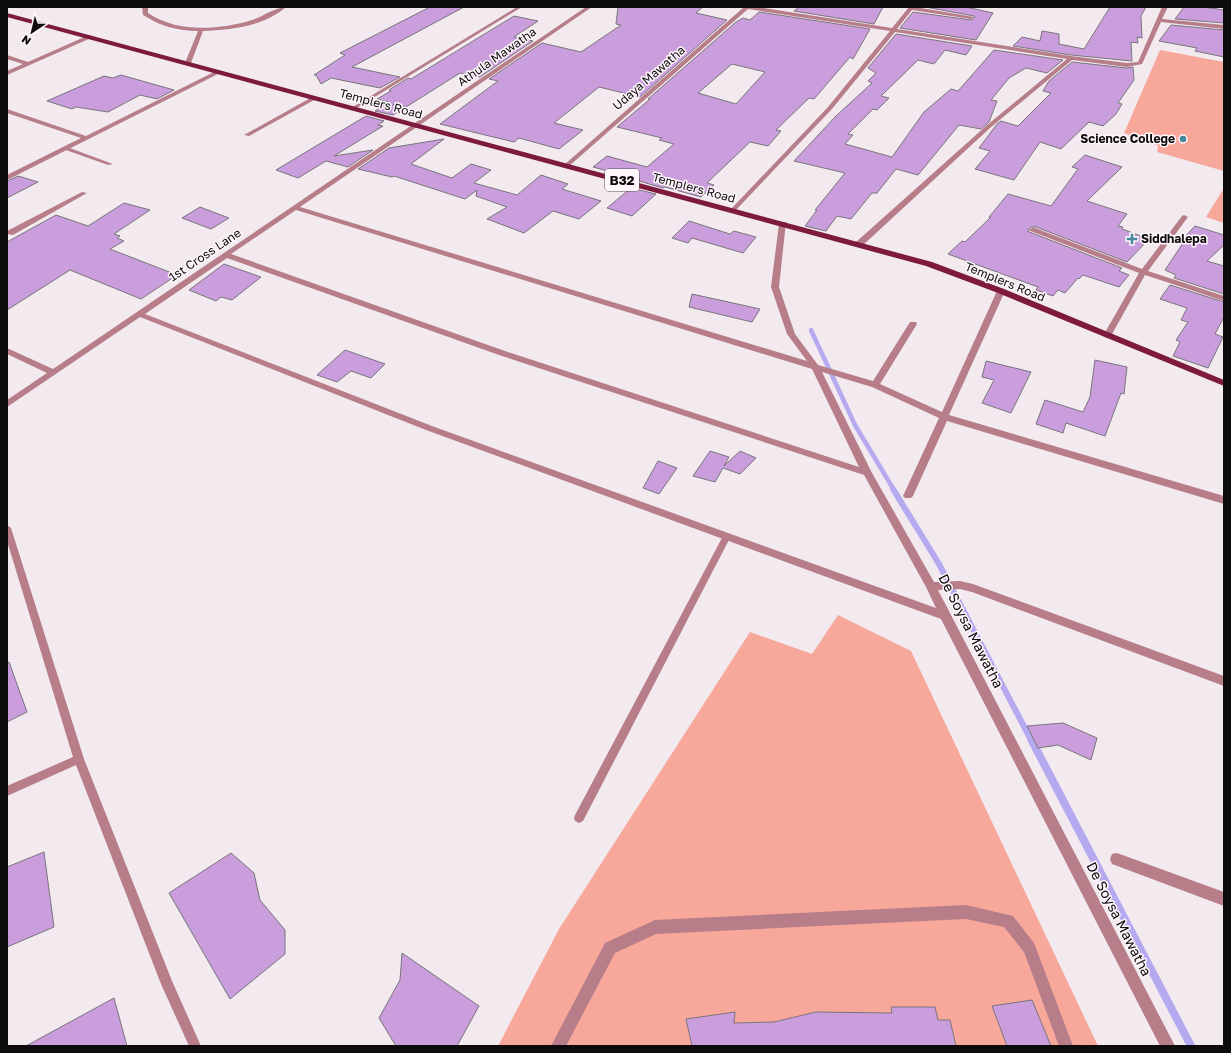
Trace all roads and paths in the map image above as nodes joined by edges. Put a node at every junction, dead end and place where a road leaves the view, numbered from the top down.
1 (145, 7) edge
2 (283, 7) edge
3 (520, 7) edge
4 (590, 7) edge
5 (747, 7) edge
6 (1165, 7) edge
7 (912, 8) edge
8 (7, 15) edge
9 (971, 18) dead end
10 (1160, 20) junction
11 (1224, 27) edge
12 (201, 29) junction
13 (894, 29) junction
14 (89, 37) junction
15 (7, 57) edge
16 (1071, 58) junction
17 (188, 63) junction
18 (29, 64) junction
19 (218, 72) junction
20 (7, 73) edge
21 (314, 98) junction
22 (353, 108) junction
23 (7, 111) edge
24 (417, 126) junction
25 (247, 135) dead end
26 (86, 138) junction
27 (65, 148) junction
28 (110, 164) dead end
29 (566, 166) junction
30 (7, 178) edge
31 (84, 193) dead end
32 (295, 208) junction
33 (733, 210) junction
34 (1184, 217) dead end
35 (783, 224) junction
36 (1032, 230) dead end
37 (8, 233) edge
38 (859, 244) junction
39 (226, 255) junction
40 (1143, 272) junction
41 (1001, 291) junction
42 (1224, 299) edge
43 (139, 314) junction
44 (913, 324) dead end
45 (1107, 336) junction
46 (7, 351) edge
47 (821, 369) junction
48 (53, 372) junction
49 (1224, 383) edge
50 (874, 385) junction
51 (7, 404) edge
52 (944, 417) junction
53 (867, 473) junction
54 (908, 496) dead end
55 (1224, 500) edge
56 (7, 528) edge
57 (726, 536) junction
58 (931, 586) junction
59 (945, 616) junction
60 (1224, 681) edge
61 (79, 759) junction
62 (7, 791) edge
63 (579, 818) dead end
64 (1117, 859) dead end
65 (1224, 899) edge
66 (195, 1046) edge
67 (558, 1046) edge
68 (1066, 1046) edge
69 (1168, 1046) edge

1 - 12 street
2 - 12 street
3 - 22 lane
4 - 24 street, Athula Mawatha
5 - 13 street
5 - 29 street, Udaya Mawatha
6 - 10 street
7 - 9 street
7 - 13 street
8 - 14 main road, Templers Road / B32
10 - 11 street
10 - 16 street
12 - 17 street
13 - 16 street
13 - 33 street
14 - 17 main road, Templers Road / B32
14 - 18 street
15 - 18 street
16 - 38 street
17 - 19 main road, Templers Road / B32
18 - 20 street
19 - 21 main road, Templers Road / B32
19 - 26 street
21 - 22 main road, Templers Road / B32
21 - 25 street
22 - 24 main road, Templers Road / B32
23 - 26 street
24 - 29 main road, Templers Road / B32
24 - 32 street, 1st Cross Lane
26 - 27 street
27 - 28 lane
27 - 30 street
29 - 33 main road, Templers Road / B32
31 - 37 street
32 - 39 street, 1st Cross Lane
32 - 47 street
33 - 35 main road, Templers Road / B32
34 - 40 street
35 - 38 main road, Templers Road / B32
35 - 47 street, De Soysa Mawatha
36 - 40 street
38 - 41 main road, Templers Road / B32
39 - 43 street, 1st Cross Lane
39 - 53 street
40 - 42 street
40 - 45 street
41 - 45 main road, Templers Road / B32
41 - 52 street
43 - 48 street, 1st Cross Lane
43 - 57 street
44 - 50 street
45 - 49 main road, Templers Road / B32
46 - 48 street
47 - 50 street
47 - 53 street, De Soysa Mawatha
48 - 51 street, 1st Cross Lane
50 - 52 street
52 - 54 street
52 - 55 street
53 - 58 street, De Soysa Mawatha
56 - 61 lane
57 - 59 street
57 - 63 lane
58 - 59 street, De Soysa Mawatha
58 - 60 street
59 - 69 street, De Soysa Mawatha
61 - 62 lane
61 - 66 lane
64 - 65 street
67 - 68 street

